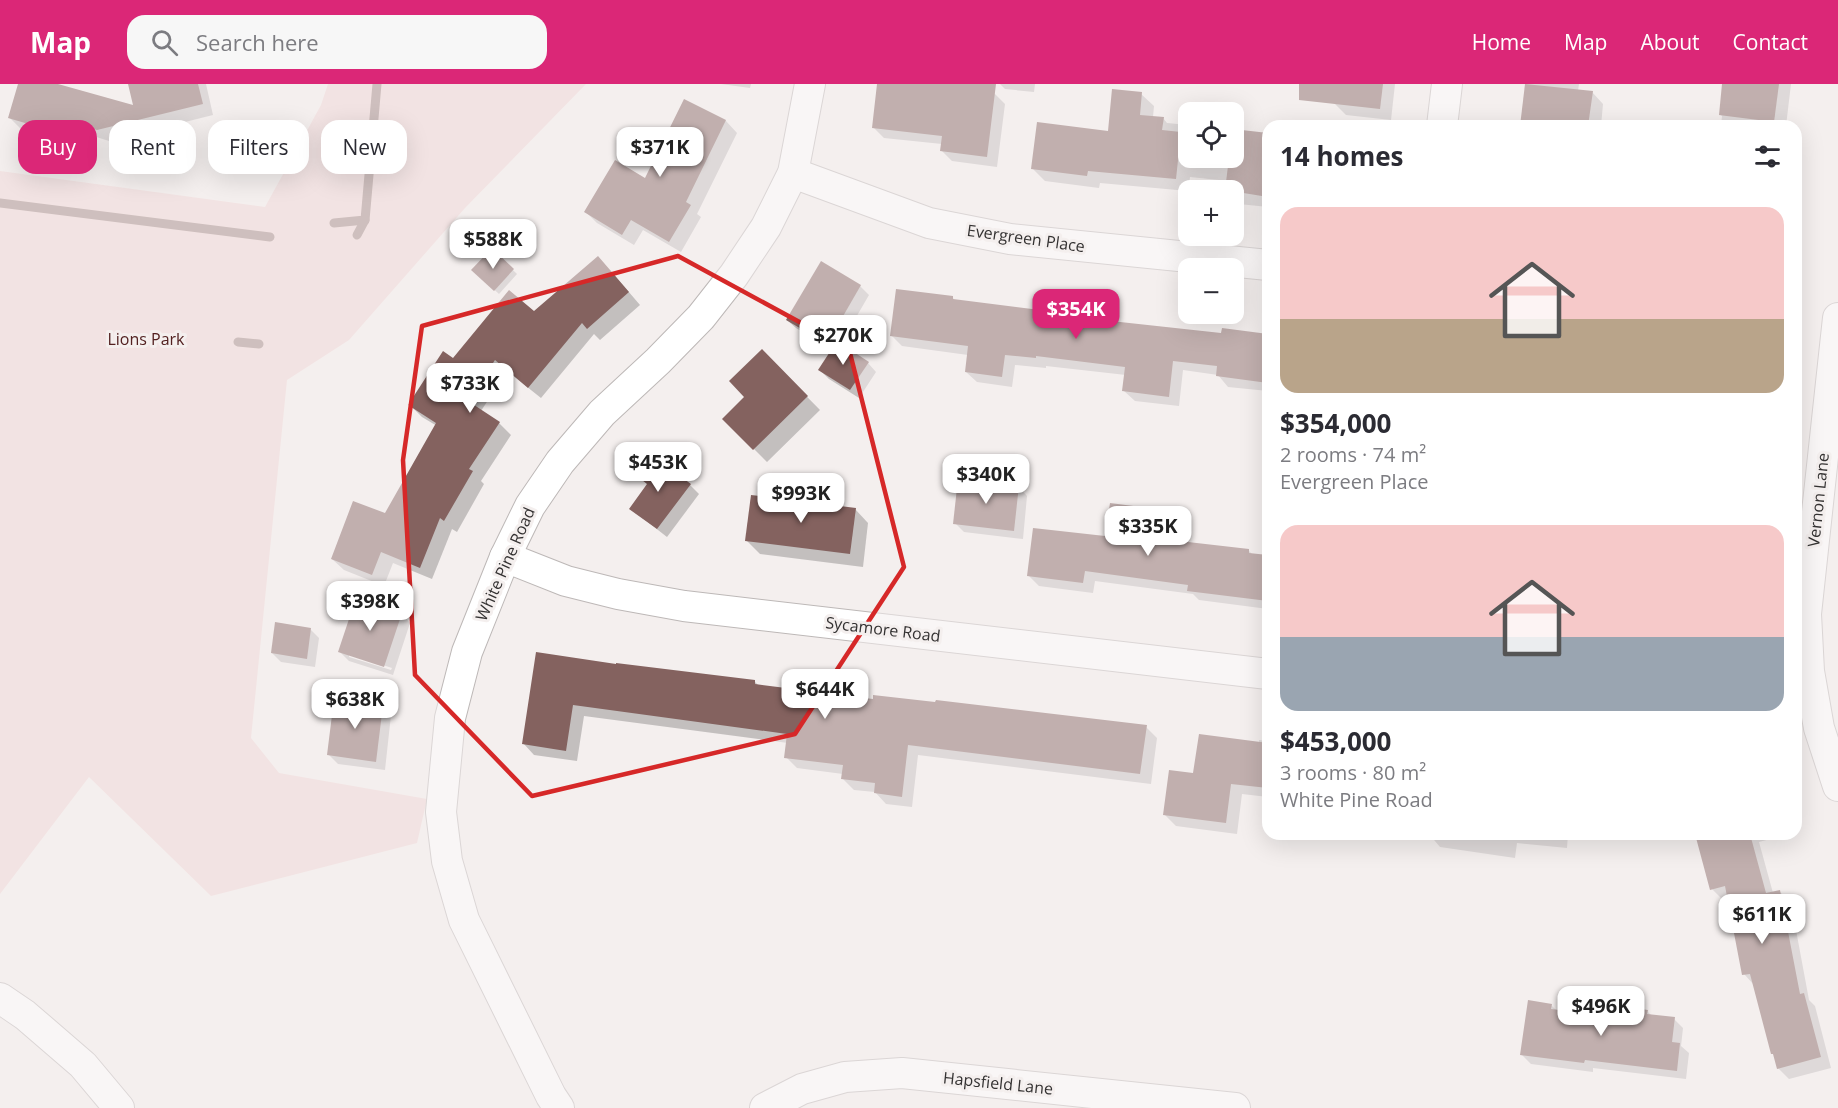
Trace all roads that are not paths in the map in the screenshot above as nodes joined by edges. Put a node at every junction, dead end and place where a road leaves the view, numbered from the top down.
1 (810, 84) edge
2 (1447, 84) edge
3 (1443, 120) edge
4 (793, 173) junction
5 (1262, 264) edge
6 (1838, 318) edge
7 (1832, 410) edge
8 (505, 557) junction
9 (1262, 673) edge
10 (1838, 786) edge
11 (0, 998) edge
12 (119, 1108) edge
13 (559, 1108) edge
14 (765, 1108) edge
15 (1235, 1108) edge

1 - 4 street, White Pine Road
2 - 3 street
4 - 5 street, Evergreen Place
4 - 8 street, White Pine Road
6 - 7 street, Vernon Lane
7 - 10 street, Vernon Lane
8 - 9 street, Sycamore Road
8 - 13 street, White Pine Road
11 - 12 street
14 - 15 street, Hapsfield Lane

